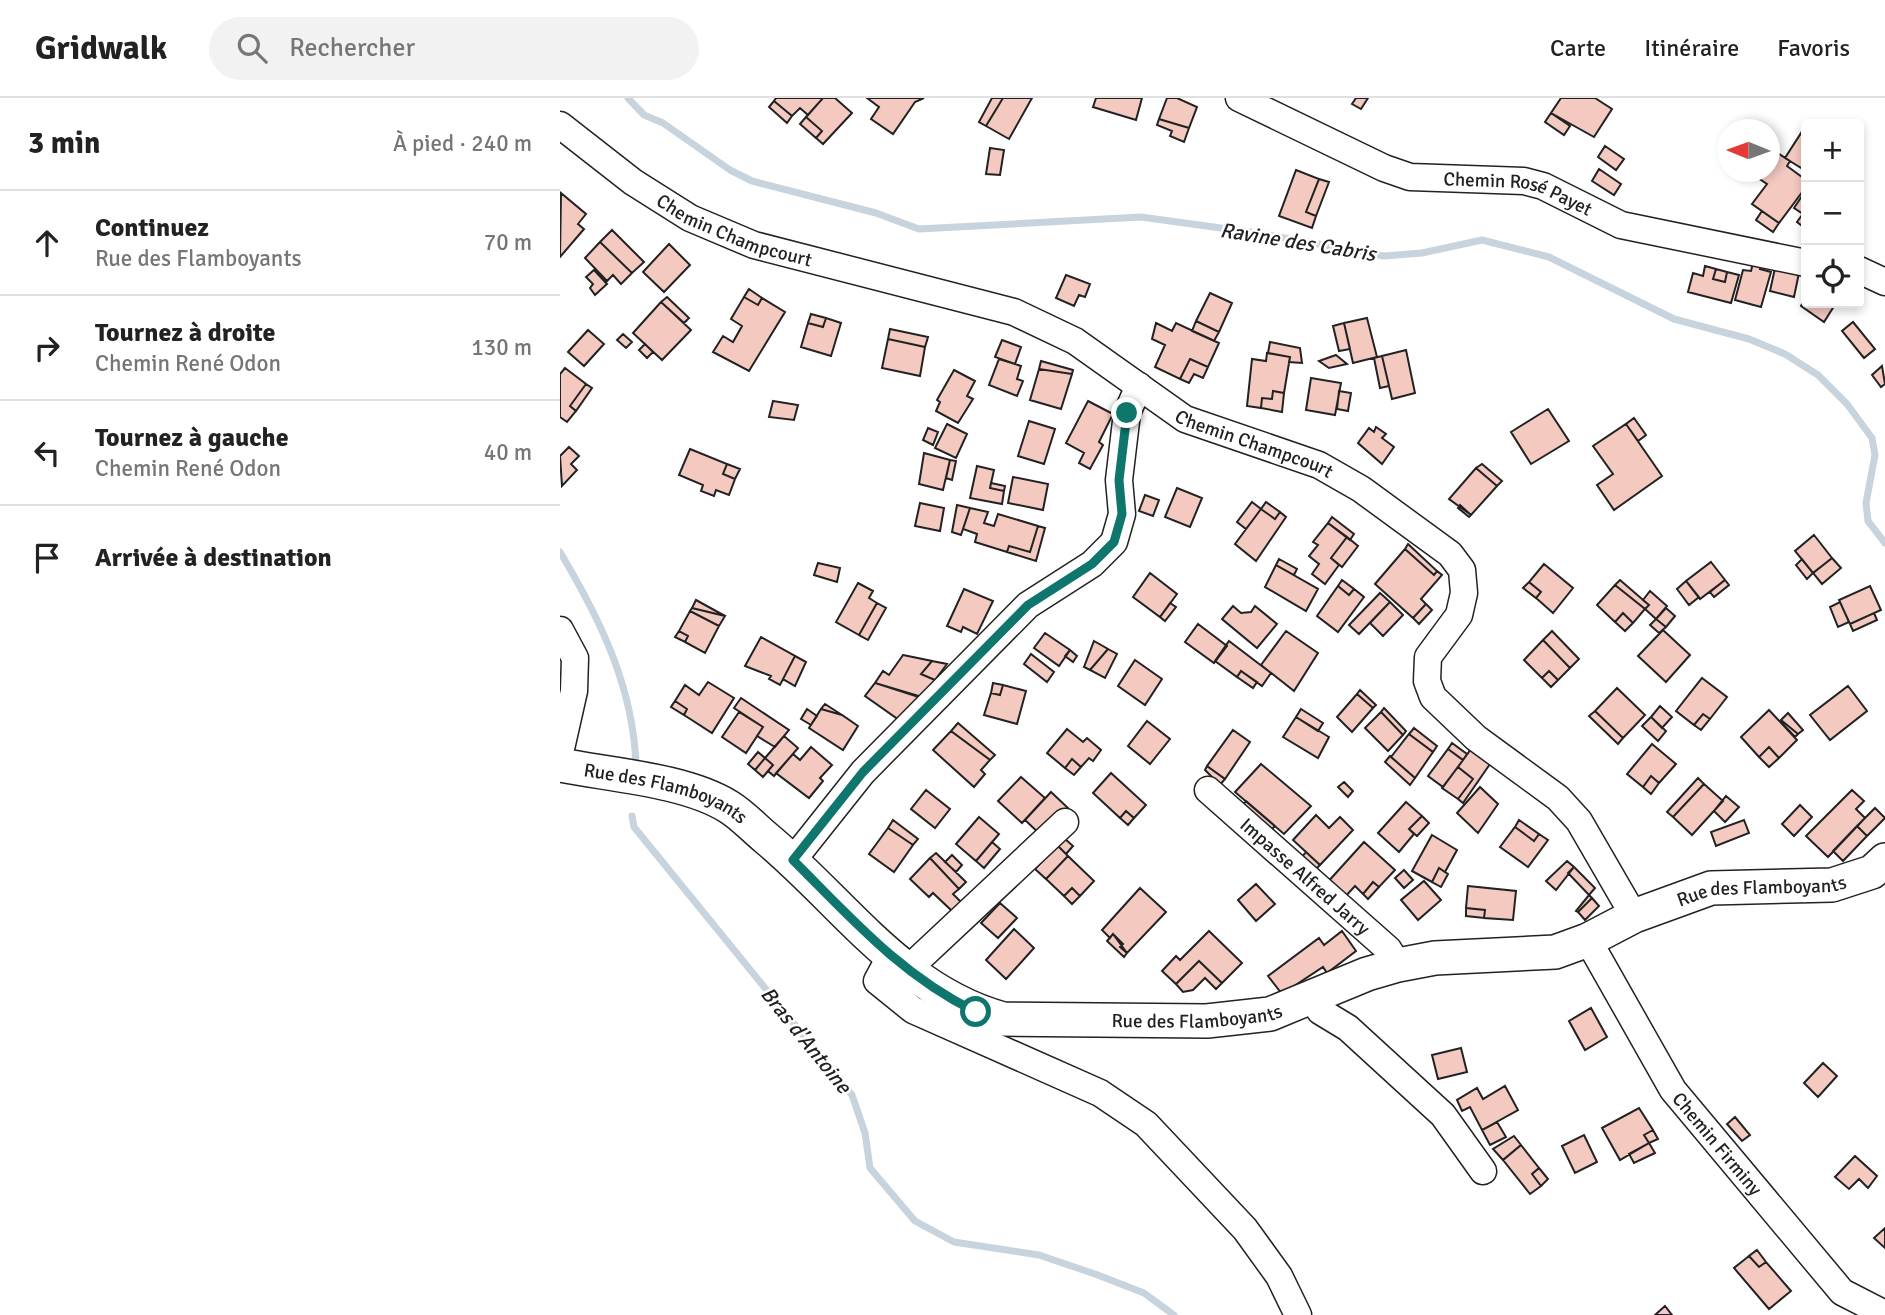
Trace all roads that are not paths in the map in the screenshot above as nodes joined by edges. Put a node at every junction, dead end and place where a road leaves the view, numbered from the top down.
1 (1238, 98) edge
2 (560, 125) edge
3 (1801, 262) edge
4 (1864, 272) edge
5 (1885, 282) edge
6 (1139, 386) junction
7 (560, 630) edge
8 (560, 753) edge
9 (560, 765) edge
10 (1208, 790) dead end
11 (1065, 822) dead end
12 (793, 860) junction
13 (1885, 860) edge
14 (1634, 916) junction
15 (1588, 940) junction
16 (898, 964) junction
17 (1398, 965) junction
18 (1312, 998) junction
19 (1483, 1171) dead end
20 (1885, 1314) edge
21 (1298, 1315) edge

1 - 3 street, Chemin Rosé Payet
2 - 6 street, Chemin Champcourt
4 - 5 street
6 - 12 street
6 - 14 street, Chemin Champcourt
7 - 8 street
9 - 12 main road, Rue des Flamboyants
10 - 17 street, Impasse Alfred Jarry
11 - 16 street
12 - 16 main road, Rue des Flamboyants
13 - 14 main road, Rue des Flamboyants
14 - 15 main road, Rue des Flamboyants
15 - 17 main road, Rue des Flamboyants
15 - 20 street, Chemin Firminy
16 - 18 main road, Rue des Flamboyants
16 - 21 street
17 - 18 main road, Rue des Flamboyants
18 - 19 street

